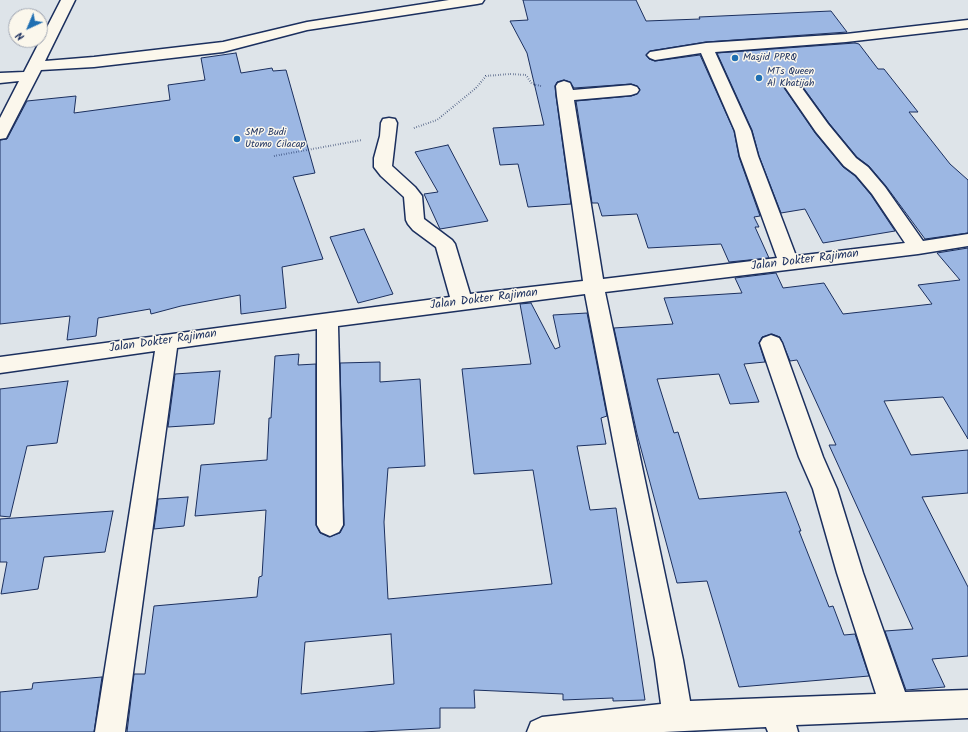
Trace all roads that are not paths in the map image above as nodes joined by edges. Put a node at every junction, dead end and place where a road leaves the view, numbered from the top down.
1 (68, 0) edge
2 (477, 0) edge
3 (968, 24) edge
4 (706, 48) junction
5 (655, 55) dead end
6 (33, 71) junction
7 (0, 78) edge
8 (793, 87) dead end
9 (631, 90) dead end
10 (389, 129) road end
11 (0, 134) edge
12 (968, 240) edge
13 (918, 248) junction
14 (788, 262) junction
15 (594, 287) junction
16 (462, 302) junction
17 (327, 321) junction
18 (167, 342) junction
19 (771, 343) dead end
20 (0, 364) edge
21 (330, 525) dead end
22 (968, 704) edge
23 (895, 707) junction
24 (678, 716) junction
25 (779, 722) edge
26 (110, 732) edge
27 (542, 732) edge

1 - 6 street
2 - 6 street
3 - 4 street
4 - 5 street
4 - 14 street
6 - 7 street
6 - 11 street
8 - 13 street
9 - 15 street
10 - 16 street
12 - 13 street, Jalan Dokter Rajiman
13 - 14 street, Jalan Dokter Rajiman
14 - 15 street, Jalan Dokter Rajiman
15 - 16 street, Jalan Dokter Rajiman
15 - 24 street
16 - 17 street, Jalan Dokter Rajiman
17 - 18 street, Jalan Dokter Rajiman
17 - 21 street
18 - 20 street, Jalan Dokter Rajiman
18 - 26 street
19 - 23 street
22 - 23 street
23 - 25 street
24 - 25 street
24 - 27 street

